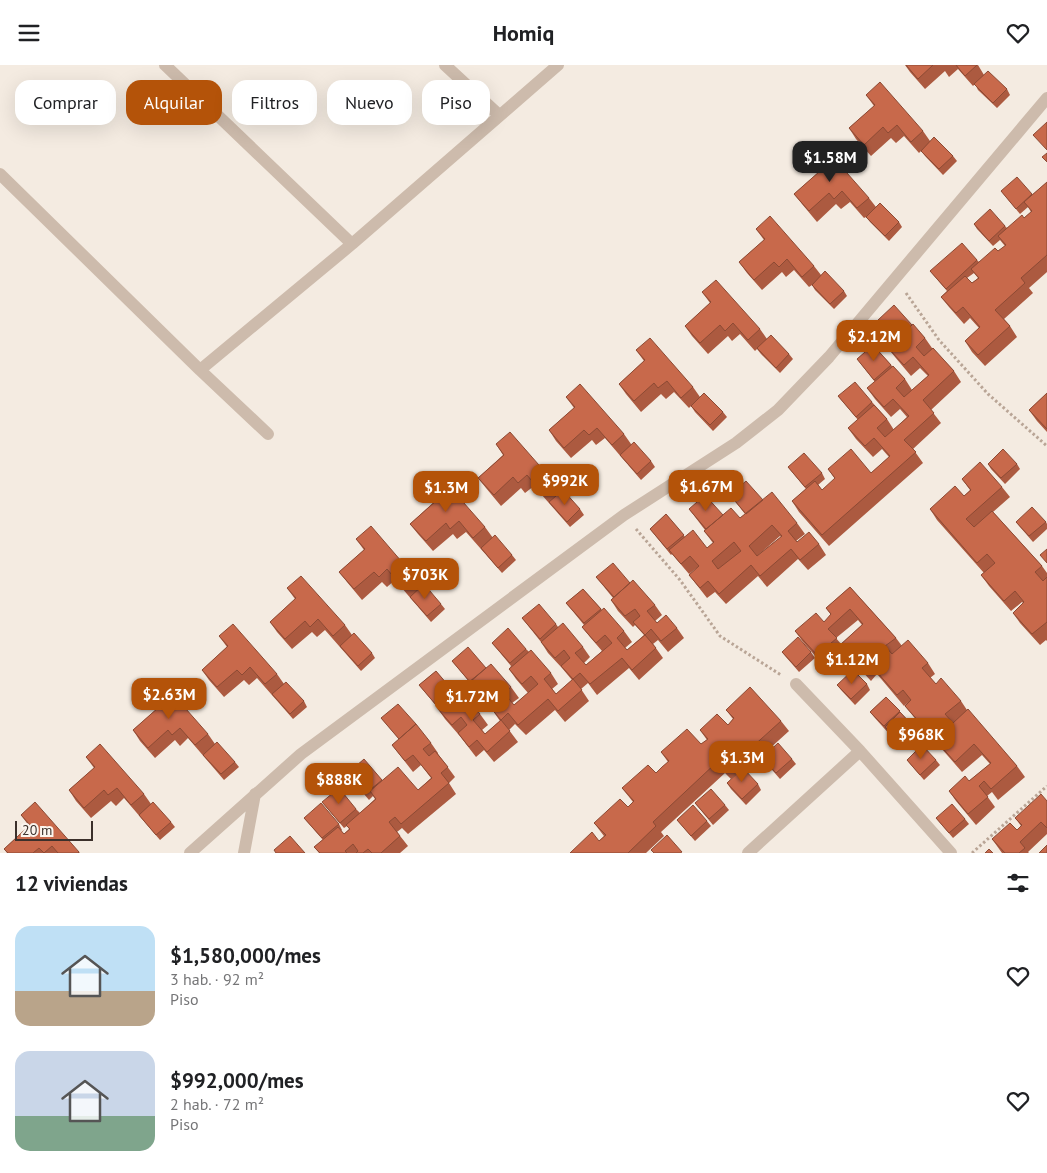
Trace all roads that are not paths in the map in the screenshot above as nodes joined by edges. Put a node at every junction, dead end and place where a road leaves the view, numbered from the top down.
1 (165, 65) edge
2 (445, 65) edge
3 (558, 65) edge
4 (1047, 98) edge
5 (499, 115) junction
6 (0, 173) edge
7 (352, 244) junction
8 (200, 370) junction
9 (268, 434) dead end
10 (796, 684) road end
11 (860, 751) junction
12 (256, 794) junction
13 (190, 853) edge
14 (244, 853) edge
15 (748, 853) edge
16 (951, 853) edge

1 - 7 street
2 - 5 street
3 - 5 street
4 - 12 street
5 - 7 street
6 - 8 street
7 - 8 street
8 - 9 street
10 - 11 street
11 - 15 street
11 - 16 street
12 - 13 street
12 - 14 street

